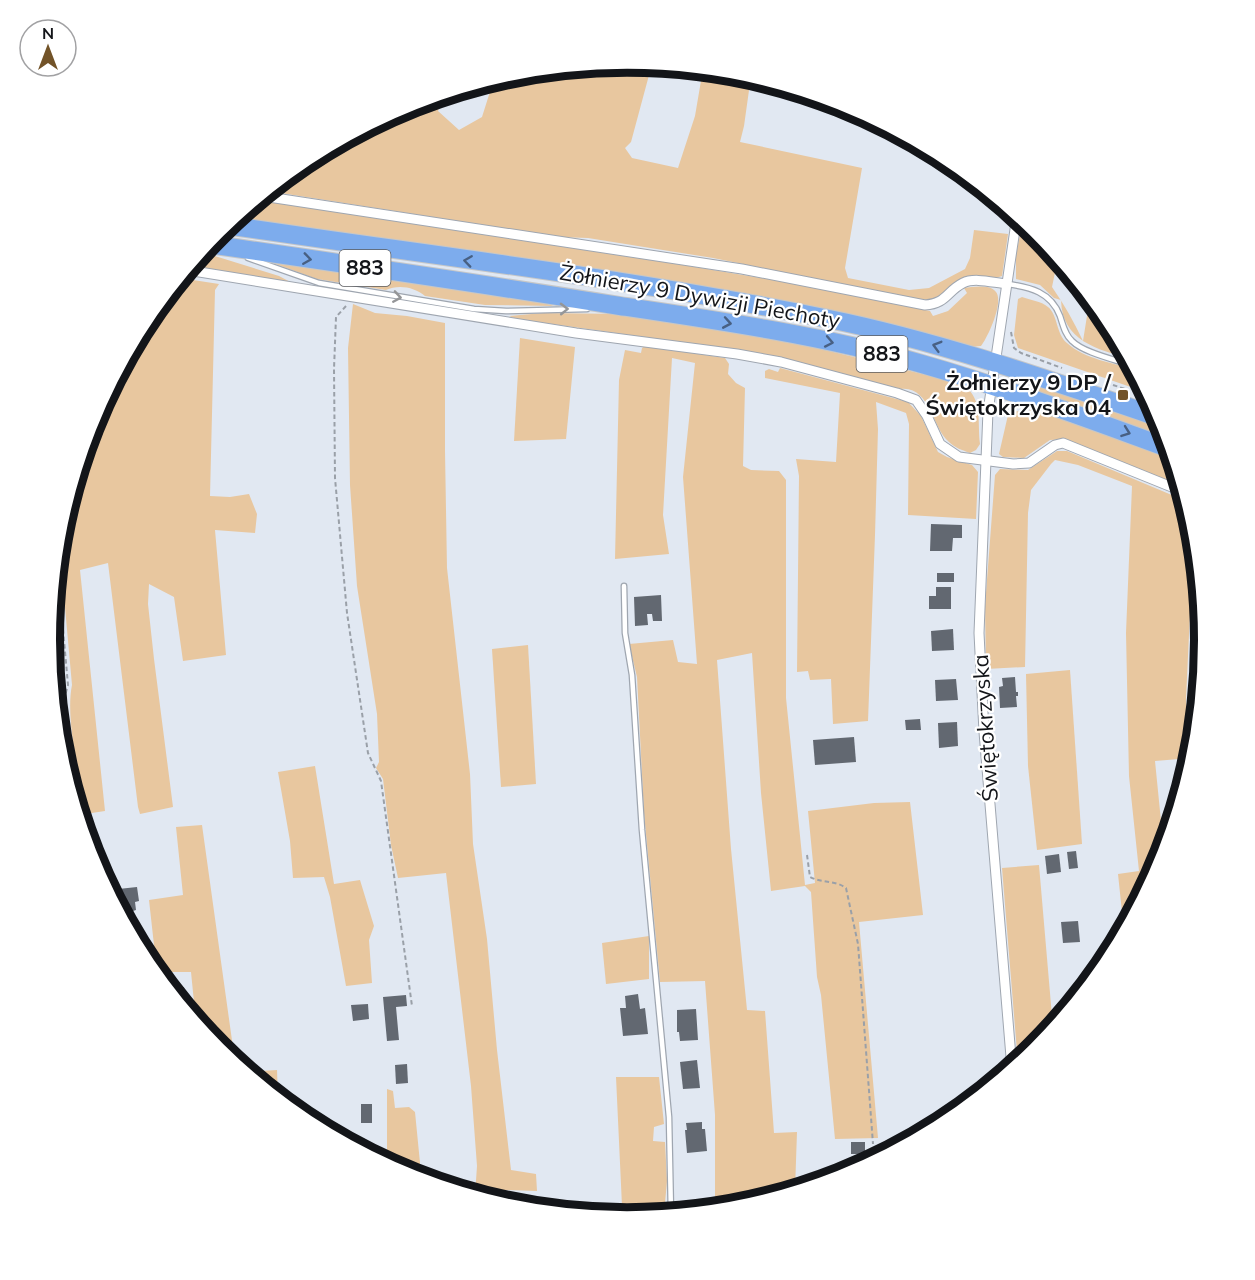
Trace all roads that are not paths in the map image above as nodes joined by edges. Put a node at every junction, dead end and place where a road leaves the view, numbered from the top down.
1 (272, 198) edge
2 (1016, 226) edge
3 (239, 227) edge
4 (219, 246) edge
5 (218, 248) edge
6 (196, 272) edge
7 (1007, 285) junction
8 (686, 292) junction
9 (645, 309) junction
10 (682, 315) junction
11 (1122, 362) edge
12 (994, 363) junction
13 (991, 386) junction
14 (1148, 414) edge
15 (1160, 445) edge
16 (985, 460) junction
17 (1174, 488) edge
18 (624, 586) dead end
19 (1010, 1059) edge
20 (671, 1206) edge

1 - 7 street
2 - 7 street
8 -> 3 highway, Żołnierzy 9 Dywizji Piechoty / 883
4 -> 9 highway, Żołnierzy 9 Dywizji Piechoty / 883
5 -> 9 lane
6 - 16 street
7 - 11 lane
7 - 12 street
8 - 10 lane
12 -> 8 highway, Żołnierzy 9 Dywizji Piechoty / 883
9 - 10 highway, Żołnierzy 9 Dywizji Piechoty / 883
10 -> 13 highway, Żołnierzy 9 Dywizji Piechoty / 883
12 - 13 street, Świętokrzyska
12 - 14 highway, Żołnierzy 9 Dywizji Piechoty / 883
13 -> 15 highway, Żołnierzy 9 Dywizji Piechoty / 883
13 - 16 street, Świętokrzyska
16 - 17 street
16 - 19 street, Świętokrzyska
18 - 20 lane

